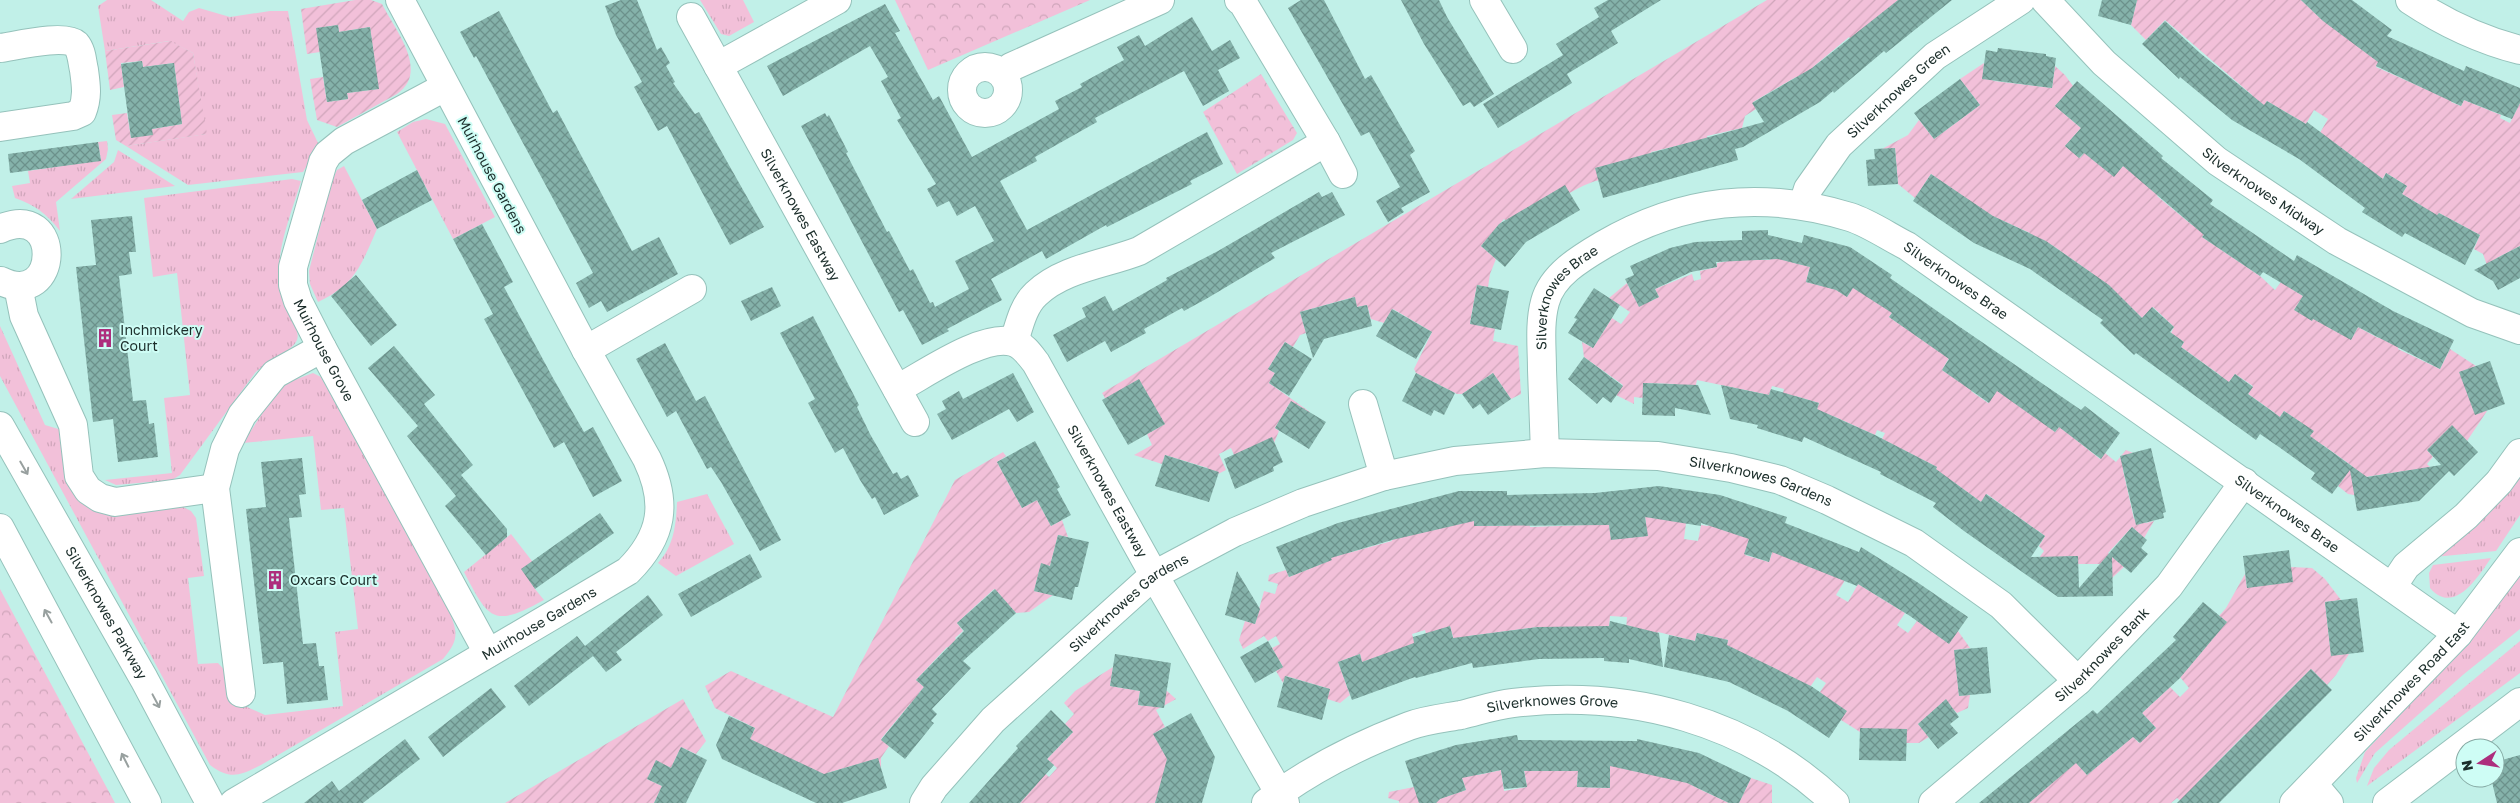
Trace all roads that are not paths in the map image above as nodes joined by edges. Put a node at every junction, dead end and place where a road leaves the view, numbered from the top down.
1 (400, 0) edge
2 (837, 0) edge
3 (1160, 0) edge
4 (1239, 0) edge
5 (2020, 0) edge
6 (2045, 0) edge
7 (2410, 0) edge
8 (1488, 1) edge
9 (691, 17) dead end
10 (0, 48) edge
11 (1513, 49) dead end
12 (2520, 50) edge
13 (718, 66) junction
14 (1003, 75) dead end
15 (445, 87) junction
16 (0, 126) edge
17 (1326, 142) junction
18 (1343, 174) dead end
19 (1803, 205) junction
20 (0, 229) edge
21 (9, 283) edge
22 (692, 289) dead end
23 (2520, 330) edge
24 (1014, 342) junction
25 (322, 348) junction
26 (586, 350) junction
27 (897, 389) junction
28 (1363, 404) dead end
29 (915, 422) dead end
30 (0, 426) edge
31 (2520, 452) edge
32 (1545, 453) junction
33 (1384, 476) junction
34 (2244, 482) junction
35 (216, 488) junction
36 (0, 528) edge
37 (2520, 552) edge
38 (1154, 575) junction
39 (2392, 587) junction
40 (2458, 634) junction
41 (488, 653) junction
42 (2078, 680) junction
43 (242, 693) dead end
44 (2520, 702) edge
45 (2321, 793) edge
46 (1277, 800) edge
47 (147, 803) edge
48 (210, 803) edge
49 (234, 803) edge
50 (924, 803) edge
51 (1835, 803) edge
52 (1933, 803) edge
53 (2294, 803) edge
54 (2387, 803) edge

1 - 15 street, Muirhouse Gardens
2 - 13 street
3 - 14 street
4 - 17 street
5 - 19 street, Silverknowes Green
6 - 23 street, Silverknowes Midway
7 - 12 street
8 - 11 street
9 - 13 street, Silverknowes Eastway
10 - 16 street
13 - 27 street, Silverknowes Eastway
15 - 25 street, Muirhouse Grove
15 - 26 street, Muirhouse Gardens
17 - 18 street
17 - 24 street
19 - 32 street, Silverknowes Brae
19 - 34 street, Silverknowes Brae
20 - 21 street
21 - 35 street
22 - 26 street
24 - 27 street
24 - 38 street, Silverknowes Eastway
25 - 35 street
25 - 41 street, Muirhouse Grove
26 - 41 street, Muirhouse Gardens
27 - 29 street, Silverknowes Eastway
28 - 33 street
30 -> 48 street, Silverknowes Parkway
31 - 39 street
32 - 33 street, Silverknowes Gardens
32 - 42 street, Silverknowes Gardens
33 - 38 street, Silverknowes Gardens
34 - 39 street, Silverknowes Brae
34 - 42 street, Silverknowes Bank
35 - 43 street
47 -> 36 street
37 - 40 street, Silverknowes Road East
38 - 46 street, Silverknowes Eastway
38 - 50 street, Silverknowes Gardens
39 - 40 street, Silverknowes Brae
40 - 45 street, Silverknowes Road East
41 - 49 street, Muirhouse Gardens
42 - 52 street, Silverknowes Bank
44 - 54 street
45 - 53 street, Silverknowes Road East
46 - 51 street, Silverknowes Grove

